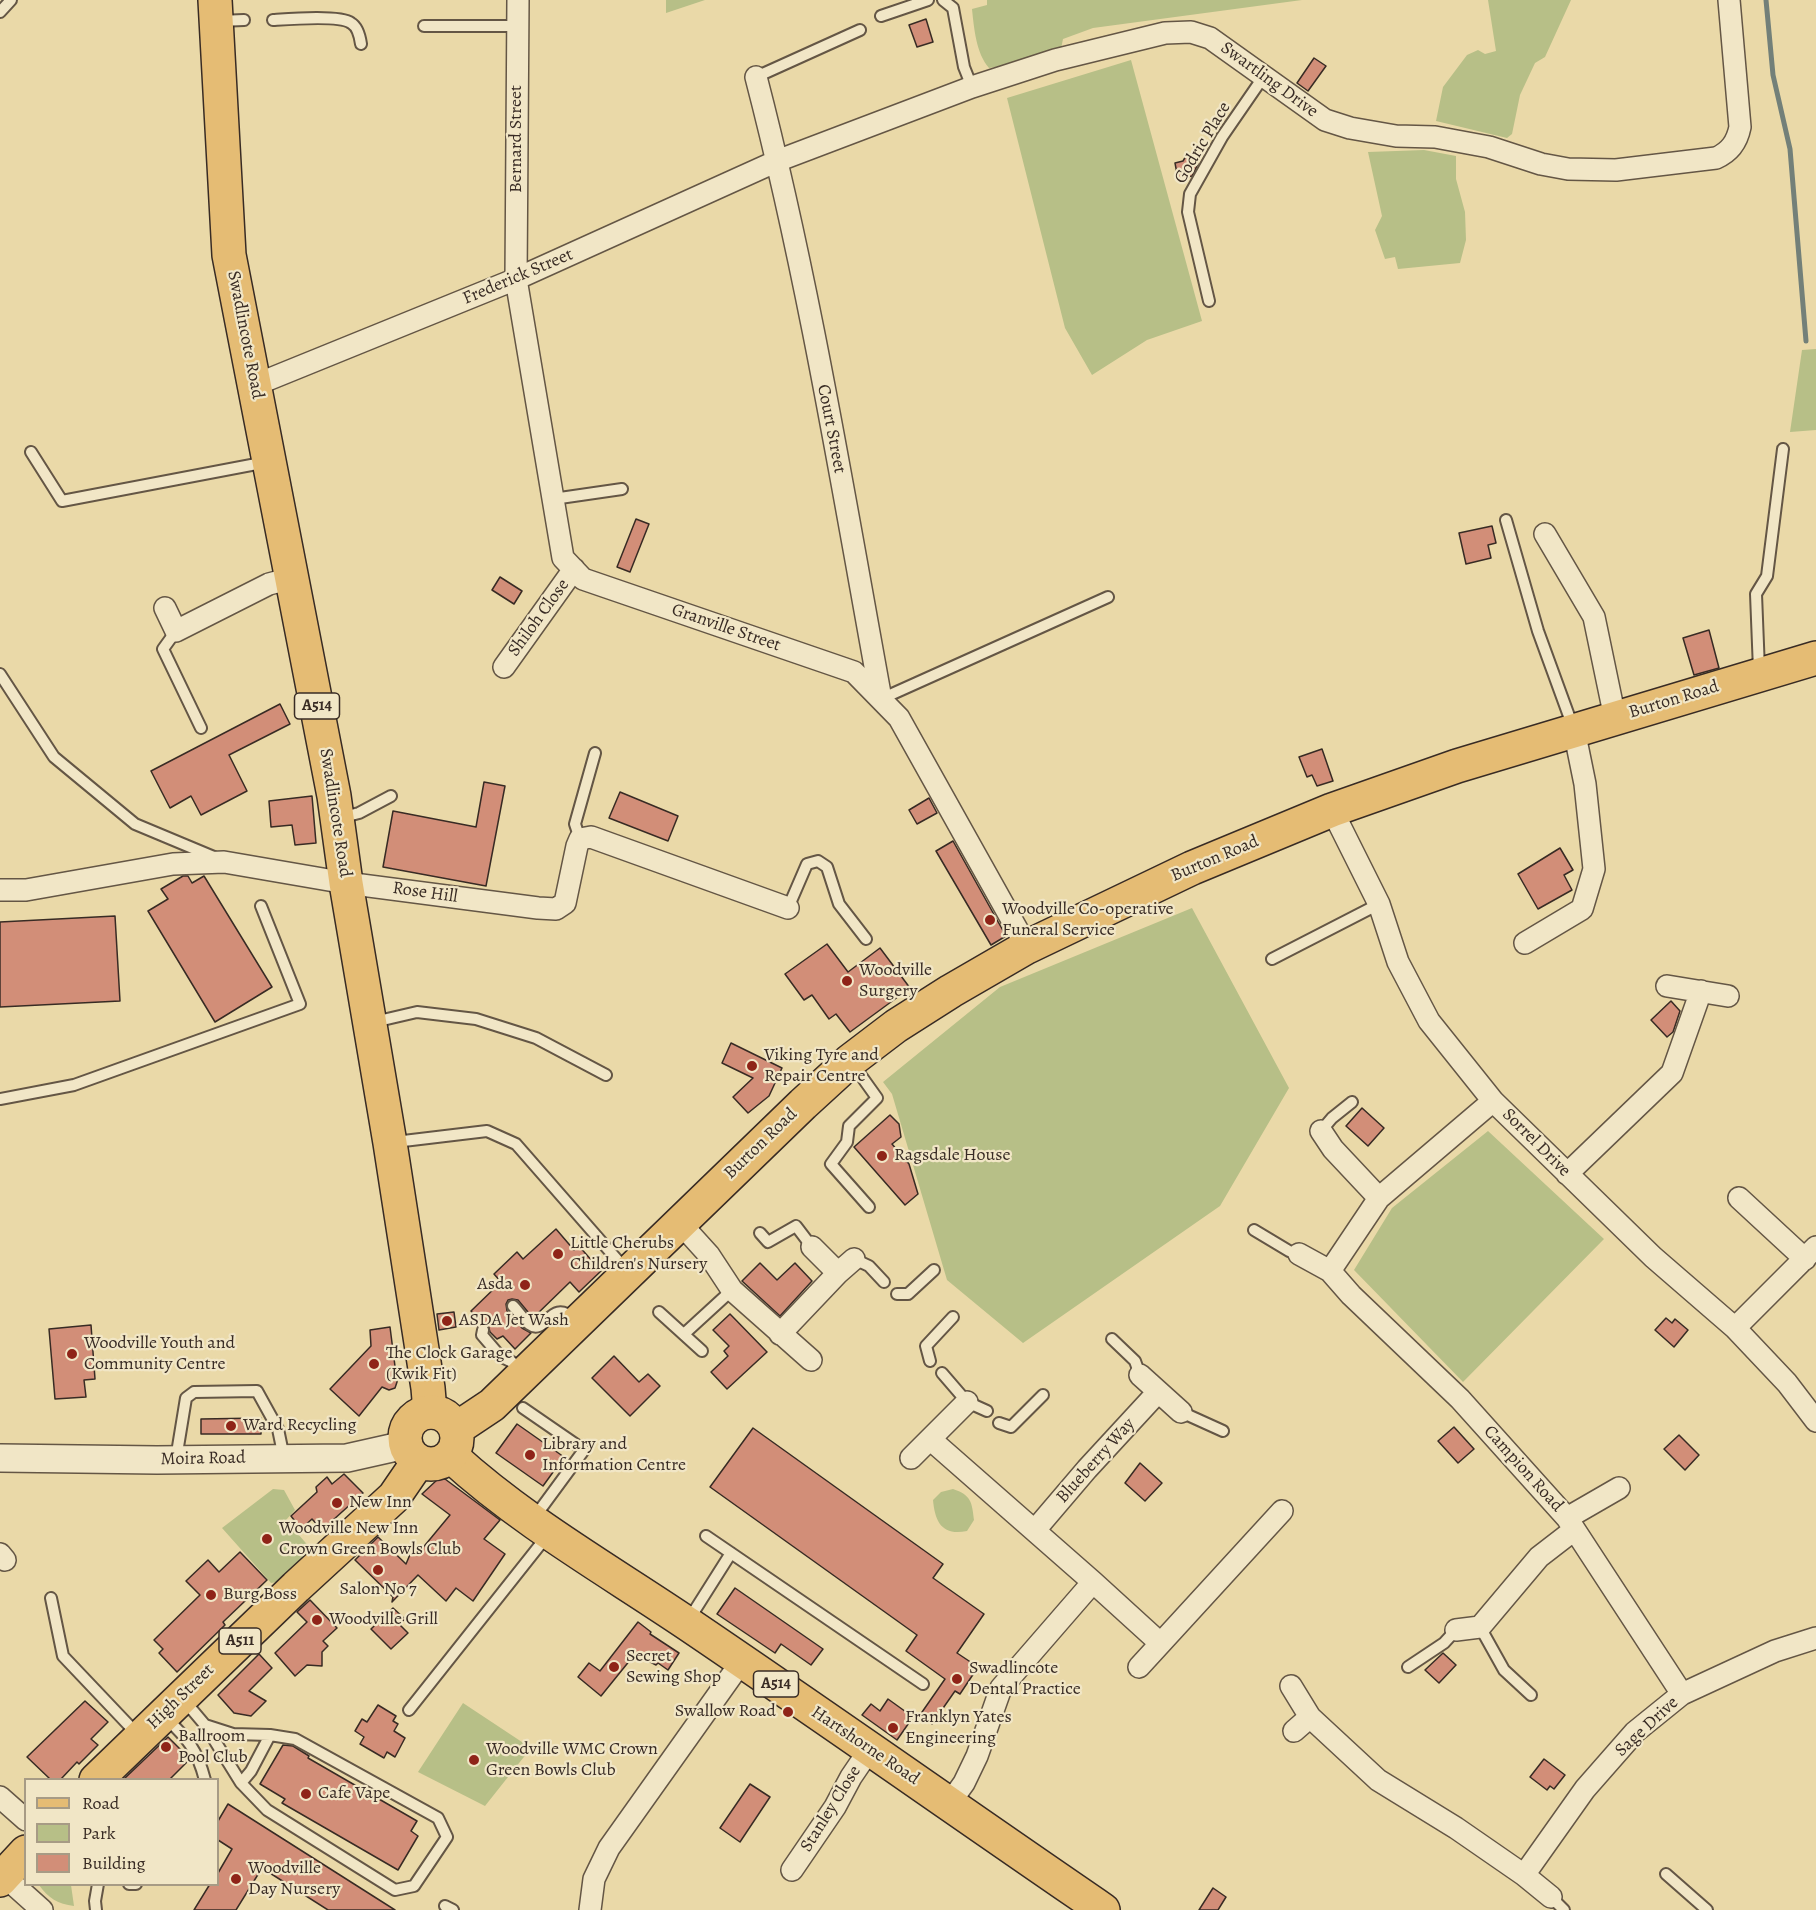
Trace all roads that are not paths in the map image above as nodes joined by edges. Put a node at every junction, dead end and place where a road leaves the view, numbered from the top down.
1 (10, 0) edge
2 (518, 0) edge
3 (928, 0) edge
4 (943, 0) edge
5 (1729, 0) edge
6 (0, 12) edge
7 (225, 14) edge
8 (881, 16) dead end
9 (273, 20) dead end
10 (424, 26) dead end
11 (518, 26) junction
12 (860, 30) dead end
13 (361, 44) dead end
14 (756, 76) joint
15 (1264, 76) junction
16 (972, 87) junction
17 (777, 160) junction
18 (516, 279) junction
19 (1209, 301) dead end
20 (255, 385) junction
21 (1783, 449) dead end
22 (31, 452) dead end
23 (270, 461) junction
24 (622, 489) dead end
25 (553, 499) junction
26 (1506, 520) dead end
27 (1545, 534) dead end
28 (574, 569) junction
29 (292, 578) junction
30 (1108, 597) dead end
31 (165, 608) dead end
32 (176, 631) junction
33 (1816, 658) edge
34 (504, 667) dead end
35 (0, 674) edge
36 (1759, 674) junction
37 (881, 699) junction
38 (1615, 718) junction
39 (201, 728) dead end
40 (1575, 730) junction
41 (595, 753) dead end
42 (391, 796) dead end
43 (1332, 810) junction
44 (337, 818) junction
45 (580, 839) junction
46 (224, 861) junction
47 (346, 883) junction
48 (0, 890) edge
49 (1379, 904) junction
50 (261, 906) dead end
51 (788, 908) joint
52 (866, 939) dead end
53 (1525, 943) dead end
54 (1027, 947) junction
55 (1272, 959) dead end
56 (1667, 986) dead end
57 (1701, 991) junction
58 (1728, 996) dead end
59 (370, 1023) junction
60 (850, 1061) junction
61 (606, 1075) dead end
62 (0, 1099) edge
63 (1493, 1101) junction
64 (1353, 1102) dead end
65 (1321, 1131) joint
66 (390, 1143) junction
67 (1566, 1174) junction
68 (1379, 1198) junction
69 (1739, 1198) dead end
70 (869, 1207) dead end
71 (680, 1223) junction
72 (1254, 1230) dead end
73 (760, 1233) dead end
74 (812, 1247) joint
75 (1811, 1253) edge
76 (1299, 1254) joint
77 (854, 1259) joint
78 (934, 1269) dead end
79 (1330, 1271) junction
80 (630, 1273) junction
81 (838, 1273) junction
82 (884, 1282) dead end
83 (732, 1290) junction
84 (897, 1294) dead end
85 (513, 1306) dead end
86 (659, 1312) dead end
87 (953, 1317) dead end
88 (577, 1322) junction
89 (1735, 1328) junction
90 (483, 1330) dead end
91 (684, 1334) junction
92 (780, 1334) junction
93 (1112, 1339) dead end
94 (702, 1351) dead end
95 (811, 1360) dead end
96 (930, 1361) dead end
97 (942, 1373) dead end
98 (523, 1374) junction
99 (1140, 1375) joint
100 (1158, 1392) junction
101 (1042, 1395) dead end
102 (967, 1402) junction
103 (524, 1408) dead end
104 (987, 1411) dead end
105 (1180, 1412) joint
106 (1816, 1421) edge
107 (999, 1423) dead end
108 (1223, 1431) dead end
109 (446, 1432) junction
110 (930, 1439) junction
111 (412, 1454) junction
112 (0, 1458) edge
113 (284, 1458) junction
114 (911, 1458) dead end
115 (176, 1460) junction
116 (1619, 1488) dead end
117 (1281, 1511) dead end
118 (1571, 1524) junction
119 (542, 1526) junction
120 (1035, 1530) junction
121 (706, 1536) dead end
122 (731, 1553) junction
123 (1093, 1582) junction
124 (51, 1598) dead end
125 (686, 1623) junction
126 (1480, 1627) junction
127 (1456, 1630) joint
128 (1816, 1638) edge
129 (1160, 1643) junction
130 (742, 1661) junction
131 (1139, 1666) dead end
132 (1408, 1666) dead end
133 (923, 1684) dead end
134 (1291, 1686) dead end
135 (1682, 1694) junction
136 (1531, 1695) dead end
137 (409, 1710) dead end
138 (162, 1716) junction
139 (1310, 1717) junction
140 (205, 1725) junction
141 (1294, 1731) dead end
142 (270, 1735) junction
143 (870, 1749) junction
144 (97, 1778) edge
145 (205, 1778) edge
146 (241, 1783) junction
147 (0, 1797) edge
148 (949, 1804) junction
149 (24, 1818) edge
150 (24, 1854) edge
151 (792, 1870) dead end
152 (1666, 1874) dead end
153 (1524, 1875) junction
154 (2, 1878) edge
155 (98, 1886) edge
156 (1558, 1904) edge
157 (42, 1910) edge
158 (96, 1910) edge
159 (591, 1910) edge
160 (1103, 1910) edge
161 (1707, 1910) edge

1 - 6 lane
2 - 11 street, Bernard Street
3 - 8 lane
4 - 16 lane
5 - 15 street, Swartling Drive
7 - 20 main road, Swadlincote Road / A514
9 - 13 lane
10 - 11 lane
11 - 18 street, Bernard Street
12 - 14 lane
14 - 17 street, Court Street
15 - 16 street, Swartling Drive
15 - 19 lane, Godric Place
16 - 17 street, Swartling Drive
17 - 18 street, Frederick Street
17 - 37 street, Court Street
18 - 20 street, Frederick Street
18 - 25 street
20 - 23 main road, Swadlincote Road / A514
21 - 36 lane
22 - 23 lane
23 - 29 main road, Swadlincote Road / A514
24 - 25 lane
25 - 28 street
26 - 40 lane
27 - 38 street
28 - 34 street, Shiloh Close
28 - 37 street, Granville Street
29 - 32 street
29 - 44 main road, Swadlincote Road / A514
30 - 37 lane
31 - 32 street
32 - 39 lane
33 - 36 main road, Burton Road
35 - 46 lane
36 - 38 main road, Burton Road
37 - 54 street, Granville Street
38 - 40 main road, Burton Road
40 - 43 main road, Burton Road
40 - 53 street
41 - 45 lane
42 - 44 lane
43 - 49 street, Sorrel Drive
43 - 54 main road, Burton Road
44 - 47 main road, Swadlincote Road / A514
45 - 47 street, Rose Hill
45 - 51 street
46 - 47 street, Rose Hill
46 - 48 street, Rose Hill
47 - 59 main road, Swadlincote Road / A514
49 - 55 lane
49 - 63 street, Sorrel Drive
50 - 62 lane
51 - 52 lane
54 - 60 main road, Burton Road
56 - 57 street
57 - 58 street
57 - 67 street
59 - 61 lane
59 - 66 main road, Swadlincote Road / A514
60 - 70 lane
60 - 71 main road, Burton Road
63 - 67 street, Sorrel Drive
63 - 68 street
64 - 65 lane
65 - 68 street
66 - 80 lane
66 - 109 main road, Swadlincote Road / A514
67 - 89 street, Sorrel Drive
68 - 79 street
69 - 75 street
71 - 80 main road, Burton Road
71 - 83 street
72 - 76 lane
73 - 74 lane
74 - 81 street
75 - 89 street
76 - 79 street, Campion Road
77 - 81 street
77 - 82 lane
78 - 84 lane
79 - 118 street, Campion Road
80 - 88 main road, Burton Road
81 - 92 street
83 - 91 lane
83 - 92 street
85 - 88 lane
86 - 91 lane
87 - 96 lane
88 - 98 main road, Burton Road
89 - 106 street, Sorrel Drive
90 - 98 lane
91 - 94 lane
92 - 95 street
93 - 99 lane
97 - 102 lane
98 - 109 main road, Burton Road
99 - 100 street
100 - 105 street
100 - 120 street, Blueberry Way
101 - 107 lane
102 - 104 lane
102 - 110 street
103 - 119 lane
105 - 108 lane
109 - 111 main road
109 - 111 main road
109 - 119 main road, Hartshorne Road / A514
110 - 114 street
110 - 120 street
111 - 113 street, Moira Road
111 - 138 main road, High Street / A511
112 - 115 street, Moira Road
113 - 115 street, Moira Road
113 - 115 lane
116 - 118 street
117 - 129 street
118 - 126 street
118 - 135 street, Campion Road
119 - 125 main road, Hartshorne Road / A514
119 - 137 lane
120 - 123 street
121 - 122 lane
122 - 125 lane
122 - 133 lane
123 - 129 street
123 - 148 street
124 - 138 lane
125 - 130 main road, Hartshorne Road / A514
126 - 127 street
126 - 136 lane
127 - 132 lane
128 - 135 street, Sage Drive
129 - 131 street
130 - 143 main road, Hartshorne Road / A514
130 - 159 street
134 - 139 street
135 - 153 street, Sage Drive
138 - 140 lane
138 - 144 main road, High Street / A511
138 - 145 lane
139 - 141 street
139 - 153 street
140 - 142 lane
140 - 146 lane
142 - 146 lane
142 - 146 lane
143 - 148 main road, Hartshorne Road / A514
143 - 151 street, Stanley Close
147 - 149 street
148 - 160 main road, Hartshorne Road / A514
150 - 154 main road
152 - 161 lane
153 - 156 street
154 - 157 street
155 - 158 lane

